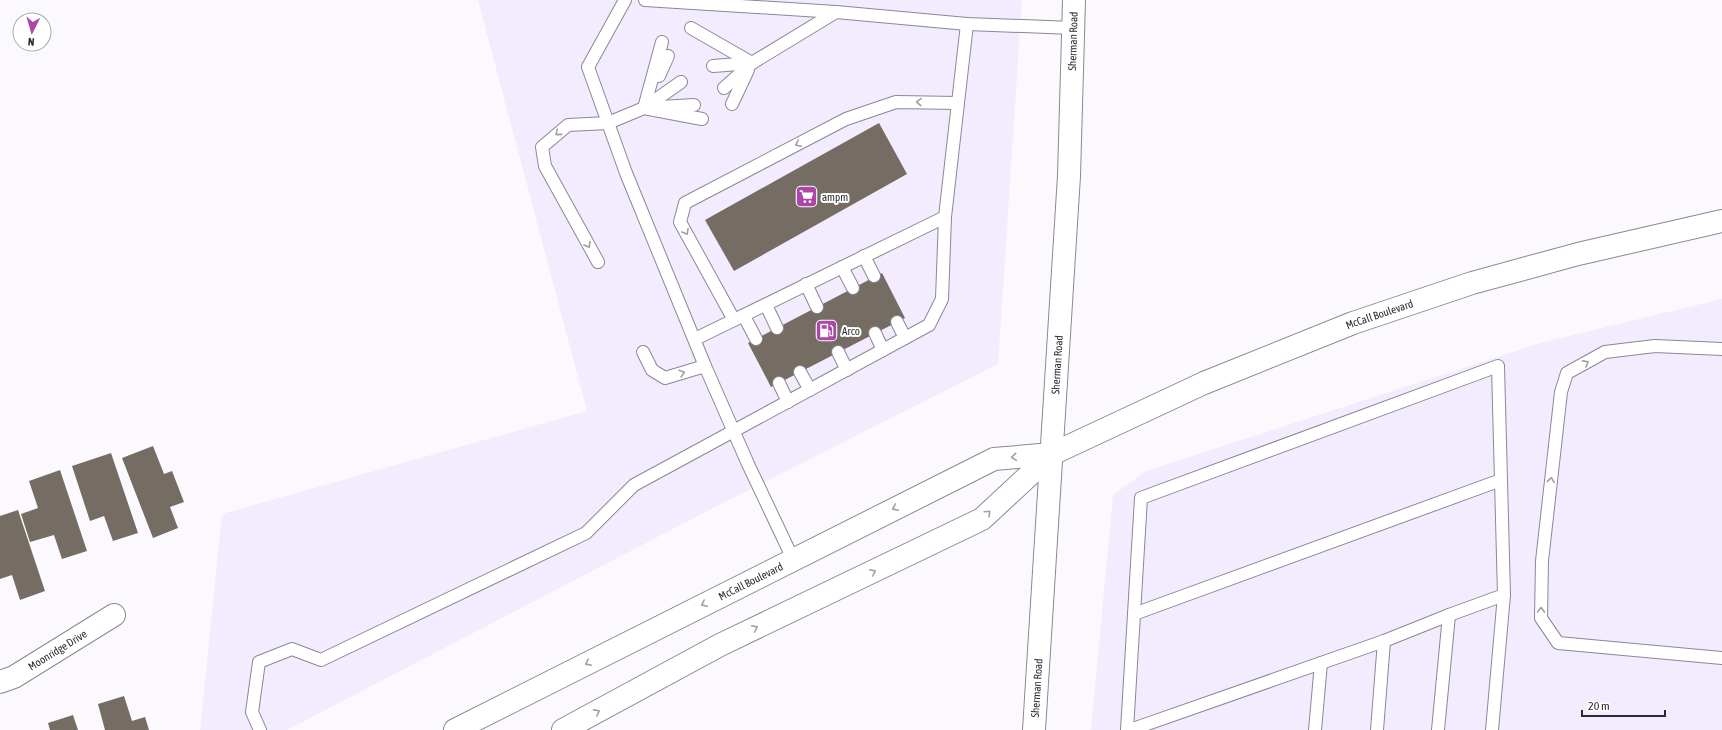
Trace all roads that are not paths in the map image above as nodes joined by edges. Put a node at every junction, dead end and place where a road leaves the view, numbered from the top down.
1 (625, 0) edge
2 (646, 0) edge
3 (1074, 0) edge
4 (836, 12) junction
5 (967, 24) junction
6 (691, 28) dead end
7 (1073, 28) junction
8 (698, 41) dead end
9 (662, 42) dead end
10 (668, 56) dead end
11 (752, 63) junction
12 (713, 66) dead end
13 (681, 82) dead end
14 (724, 88) dead end
15 (958, 103) junction
16 (732, 104) dead end
17 (694, 105) dead end
18 (644, 108) junction
19 (702, 119) dead end
20 (608, 123) junction
21 (945, 216) junction
22 (1722, 221) edge
23 (864, 256) junction
24 (598, 262) dead end
25 (842, 267) junction
26 (874, 276) dead end
27 (806, 284) junction
28 (853, 288) dead end
29 (766, 305) junction
30 (817, 307) dead end
31 (739, 318) junction
32 (897, 322) dead end
33 (777, 328) dead end
34 (875, 334) dead end
35 (905, 338) junction
36 (694, 339) junction
37 (756, 339) dead end
38 (1722, 349) edge
39 (883, 350) junction
40 (644, 352) dead end
41 (838, 352) dead end
42 (705, 366) junction
43 (847, 370) junction
44 (800, 372) dead end
45 (779, 383) dead end
46 (810, 390) junction
47 (788, 402) junction
48 (734, 431) junction
49 (1052, 454) junction
50 (1501, 480) junction
51 (793, 559) junction
52 (1504, 595) junction
53 (1134, 614) junction
54 (114, 615) dead end
55 (1449, 615) junction
56 (1384, 641) junction
57 (1722, 658) edge
58 (1321, 663) junction
59 (0, 682) edge
60 (260, 730) edge
61 (455, 730) edge
62 (563, 730) edge
63 (1034, 730) edge
64 (1128, 730) edge
65 (1315, 730) edge
66 (1377, 730) edge
67 (1438, 730) edge
68 (1492, 730) edge

1 - 20 lane
2 - 4 lane
3 - 7 main road, Sherman Road
4 - 5 lane
4 - 11 lane
5 - 7 lane
5 - 15 lane
6 - 11 lane
7 - 49 main road, Sherman Road
8 - 11 lane
9 - 18 lane
10 - 18 lane
11 - 12 lane
11 - 14 lane
11 - 16 lane
13 - 18 lane
15 - 21 lane
15 -> 31 lane
17 - 18 lane
18 - 19 lane
18 - 20 lane
20 -> 24 lane
20 - 36 lane
21 - 23 lane
21 - 35 lane
22 - 49 main road, McCall Boulevard
23 - 25 lane
23 - 26 lane
25 - 27 lane
25 - 28 lane
27 - 29 lane
27 - 30 lane
29 - 31 lane
29 - 33 lane
31 - 36 lane
31 - 37 lane
32 - 35 lane
34 - 39 lane
35 - 39 lane
36 - 42 lane
57 -> 38 lane
39 - 43 lane
40 -> 42 lane
41 - 43 lane
42 - 48 lane
43 - 46 lane
44 - 46 lane
45 - 47 lane
46 - 47 lane
47 - 48 lane
48 - 51 lane
48 - 60 lane
49 -> 51 main road, McCall Boulevard
62 -> 49 main road, McCall Boulevard
49 - 63 main road, Sherman Road
50 - 52 lane
50 - 53 lane
50 - 53 lane
51 -> 61 main road, McCall Boulevard
52 - 55 lane
52 - 68 lane
53 - 64 lane
54 - 59 main road, Moonridge Drive
55 - 56 lane
55 - 67 lane
56 - 58 lane
56 - 66 lane
58 - 64 lane
58 - 65 lane

